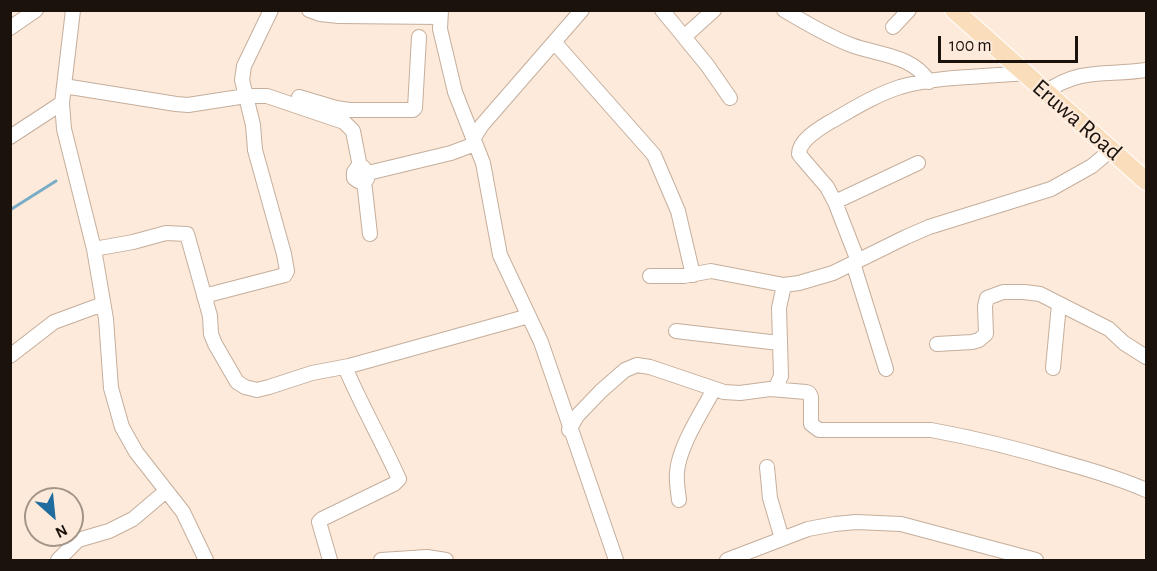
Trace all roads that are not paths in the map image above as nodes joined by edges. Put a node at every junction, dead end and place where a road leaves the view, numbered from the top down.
1 (36, 10) edge
2 (73, 10) edge
3 (271, 10) edge
4 (309, 10) edge
5 (582, 10) edge
6 (662, 10) edge
7 (714, 10) edge
8 (784, 10) edge
9 (954, 10) edge
10 (441, 14) edge
11 (10, 28) edge
12 (419, 37) dead end
13 (684, 37) junction
14 (555, 43) junction
15 (1146, 70) edge
16 (1024, 73) junction
17 (929, 82) junction
18 (64, 86) junction
19 (1046, 92) junction
20 (246, 96) junction
21 (267, 96) junction
22 (730, 98) dead end
23 (62, 103) junction
24 (10, 137) edge
25 (474, 141) junction
26 (1111, 150) junction
27 (918, 163) dead end
28 (364, 174) junction
29 (1146, 181) edge
30 (835, 202) junction
31 (370, 234) dead end
32 (94, 249) junction
33 (856, 262) junction
34 (693, 275) junction
35 (650, 276) dead end
36 (784, 285) junction
37 (204, 296) junction
38 (1059, 303) junction
39 (103, 304) junction
40 (529, 316) junction
41 (676, 331) dead end
42 (779, 343) junction
43 (937, 344) dead end
44 (10, 356) edge
45 (1146, 357) edge
46 (345, 367) junction
47 (886, 369) dead end
48 (1053, 369) dead end
49 (714, 389) junction
50 (770, 389) junction
51 (570, 430) junction
52 (767, 466) dead end
53 (1146, 489) edge
54 (166, 491) junction
55 (679, 500) dead end
56 (782, 539) junction
57 (58, 561) edge
58 (206, 561) edge
59 (330, 561) edge
60 (381, 561) edge
61 (446, 561) edge
62 (616, 561) edge
63 (727, 561) edge
64 (1036, 561) edge

1 - 11 street
2 - 18 street
3 - 20 street
4 - 10 street
5 - 14 street
6 - 13 street
7 - 13 street
8 - 17 street
9 - 16 main road, Eruwa Road
10 - 25 street
12 - 21 street
13 - 22 street
14 - 25 street
14 - 34 street
15 - 19 street
16 - 17 street
16 - 19 main road, Eruwa Road
17 - 30 street
18 - 20 street
18 - 23 street
19 - 26 main road, Eruwa Road
20 - 21 street
20 - 37 street
21 - 28 street
23 - 24 street
23 - 32 street
25 - 28 street
25 - 40 street
26 - 29 main road, Eruwa Road
26 - 33 street
27 - 30 street
28 - 31 street
30 - 33 street
32 - 37 street
32 - 39 street
33 - 36 street
33 - 47 street
34 - 35 street
34 - 36 street
36 - 42 street
37 - 46 street
38 - 43 street
38 - 45 street
38 - 48 street
39 - 44 street
39 - 54 street
40 - 46 street
40 - 51 street
41 - 42 street
42 - 50 street
46 - 59 street
49 - 50 street
49 - 51 street
49 - 55 street
50 - 53 street
51 - 62 street
52 - 56 street
54 - 57 street
54 - 58 street
56 - 63 street
56 - 64 street
60 - 61 street

